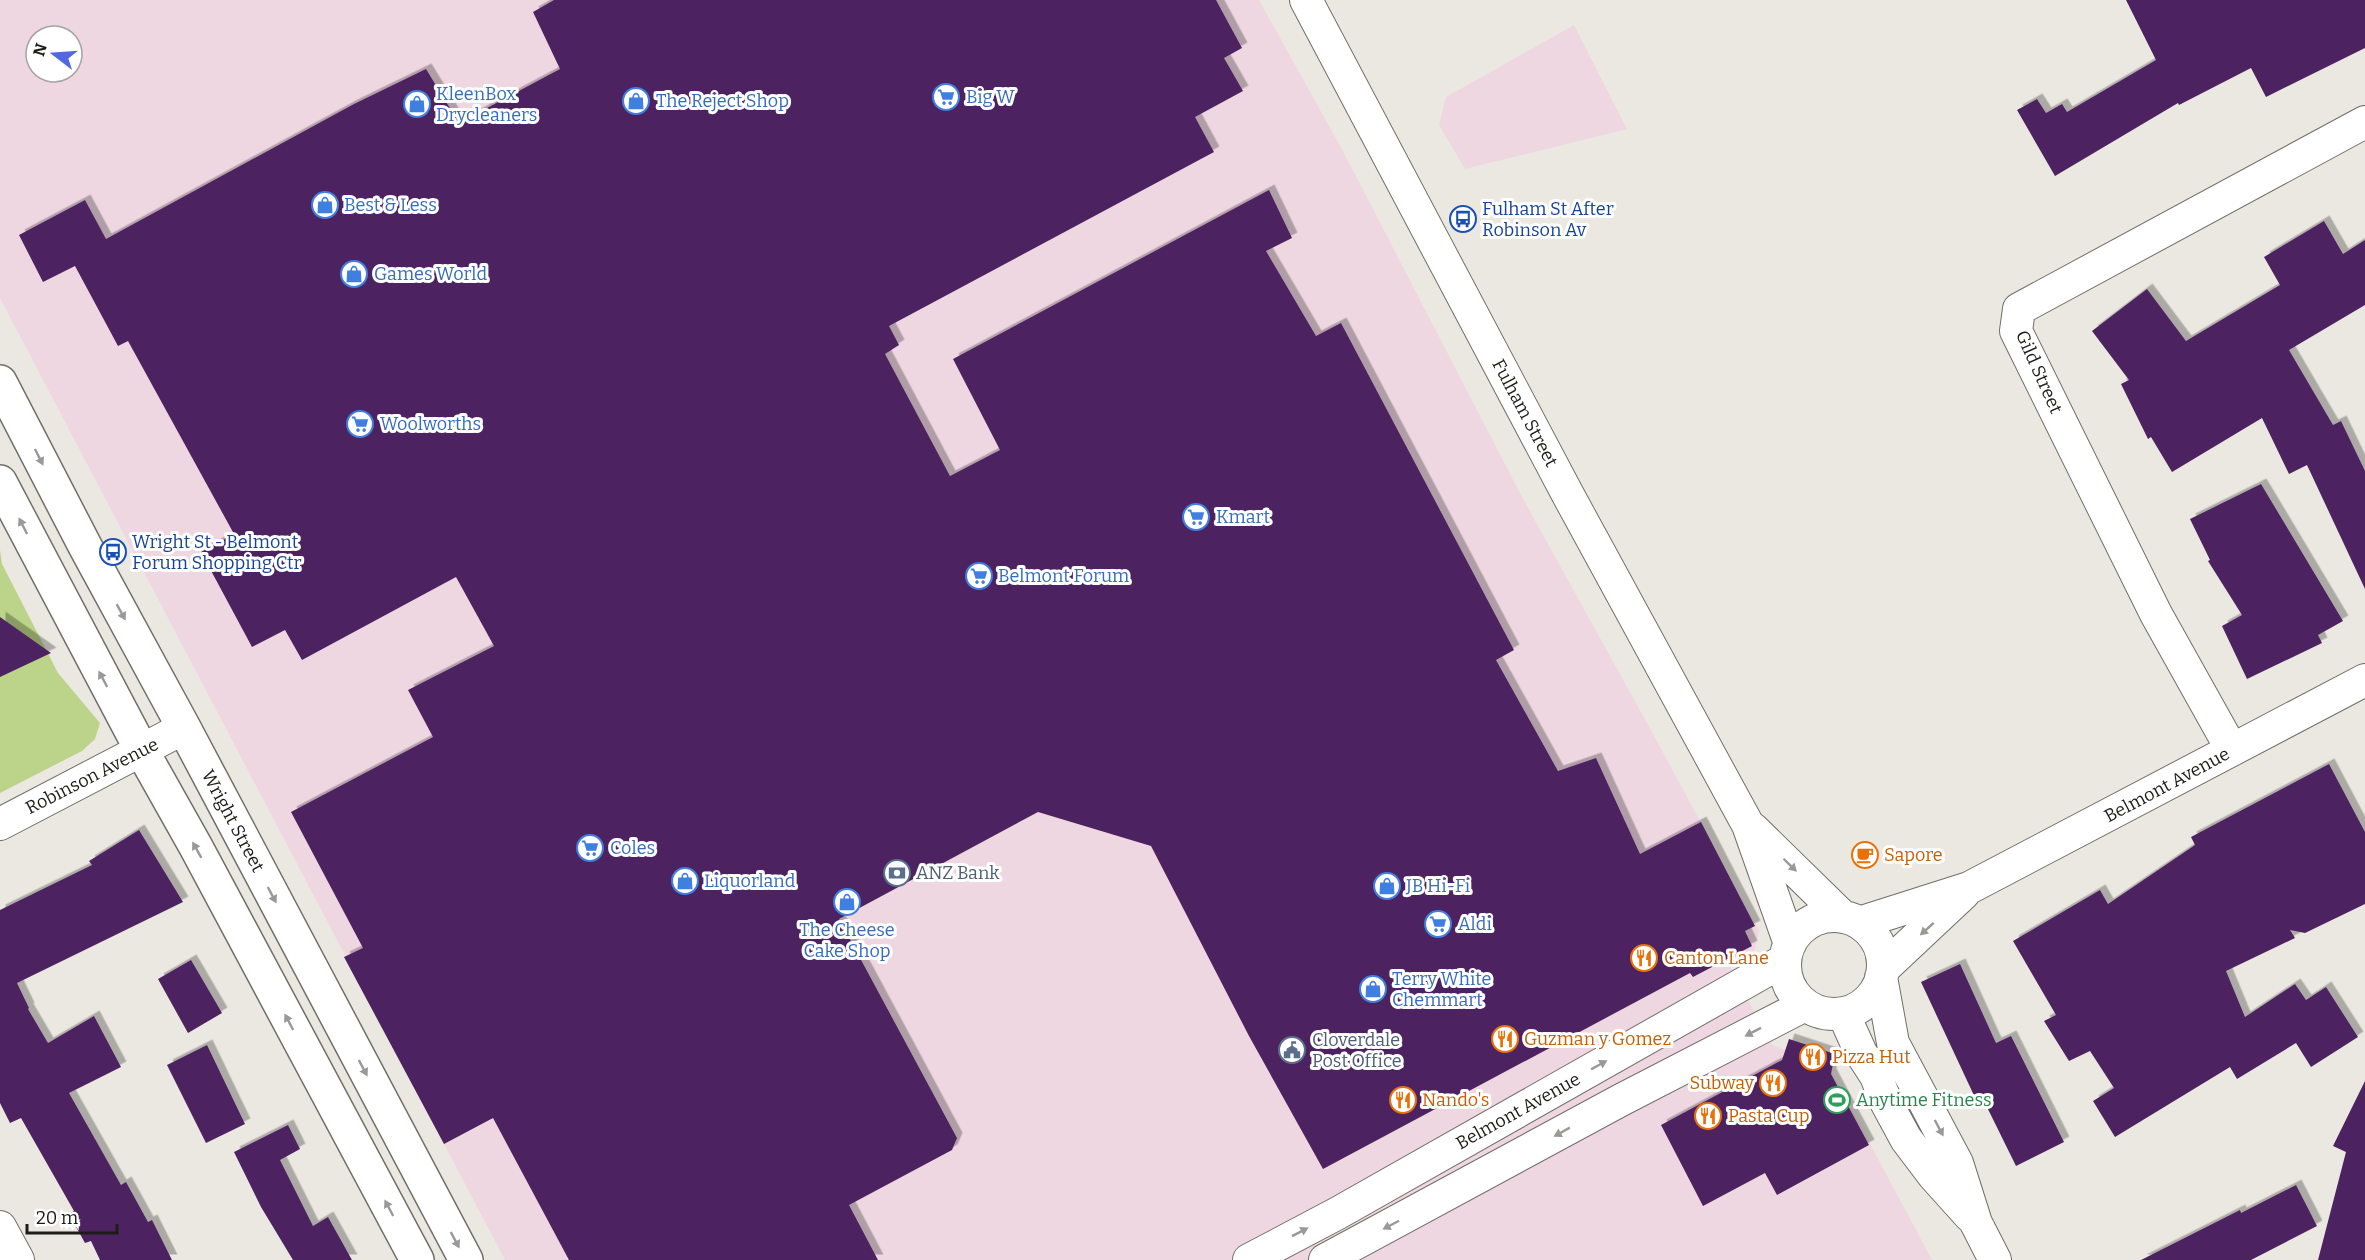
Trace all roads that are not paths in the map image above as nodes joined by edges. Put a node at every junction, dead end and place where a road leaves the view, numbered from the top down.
1 (1306, 0) edge
2 (2365, 122) edge
3 (0, 382) edge
4 (0, 482) edge
5 (2365, 680) edge
6 (184, 728) junction
7 (2232, 750) junction
8 (142, 752) junction
9 (0, 824) edge
10 (1748, 825) junction
11 (1969, 888) junction
12 (1851, 920) junction
13 (1787, 952) junction
14 (1882, 973) junction
15 (1805, 1005) junction
16 (1843, 1013) junction
17 (1976, 1223) junction
18 (0, 1227) edge
19 (18, 1260) edge
20 (417, 1260) edge
21 (466, 1260) edge
22 (1249, 1260) edge
23 (1325, 1260) edge
24 (1995, 1260) edge

1 - 10 street, Fulham Street
2 - 7 street, Gild Street
3 -> 6 street, Wright Street
8 -> 4 street
5 - 7 street, Belmont Avenue
6 - 8 street, Robinson Avenue
6 -> 21 street, Wright Street
7 - 11 street, Belmont Avenue
8 - 9 street, Robinson Avenue
20 -> 8 street
10 -> 12 street, Fulham Street
10 - 13 street, Fulham Street
11 - 12 street, Belmont Avenue
11 -> 14 street, Belmont Avenue
12 - 13 street, Belmont Avenue
12 - 14 street
13 - 15 street
22 -> 13 street, Belmont Avenue
14 - 16 street, Belmont Avenue
14 -> 17 street
15 - 16 street
15 -> 23 street
16 - 17 street
17 - 24 street
18 - 19 street

